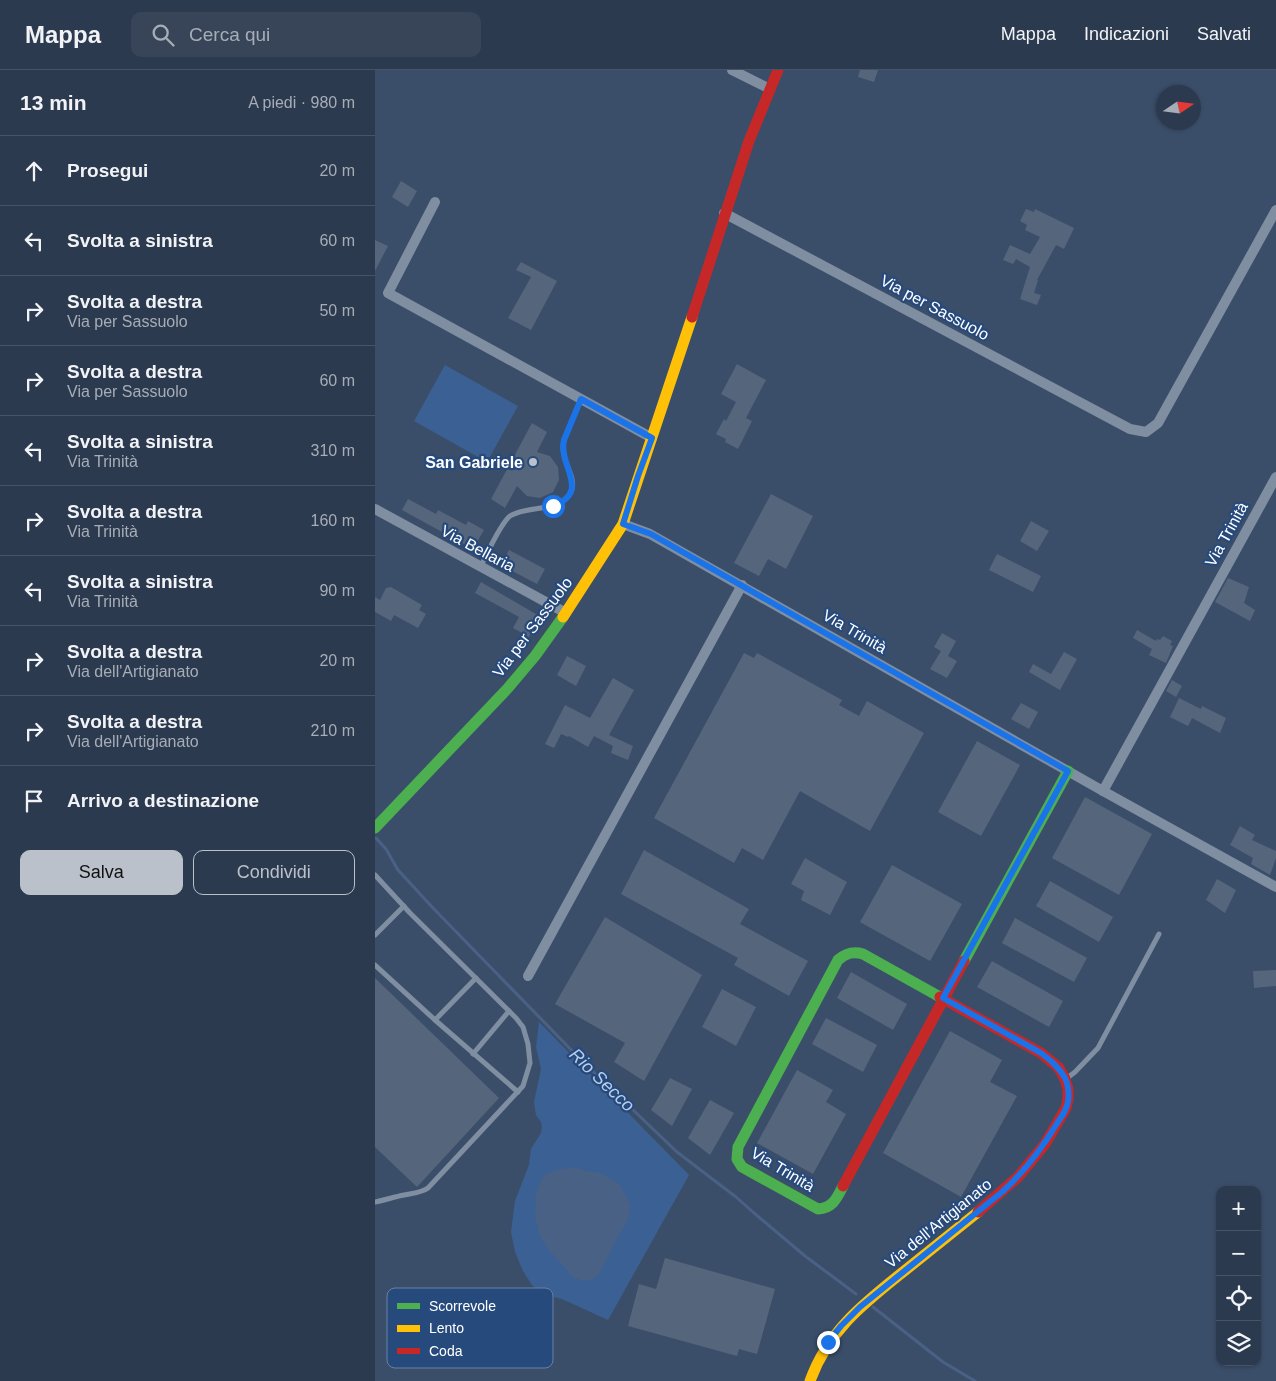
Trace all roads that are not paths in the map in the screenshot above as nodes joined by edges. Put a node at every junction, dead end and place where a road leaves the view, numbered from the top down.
1 (733, 70) edge
2 (778, 70) edge
3 (770, 89) junction
4 (435, 202) dead end
5 (1276, 210) edge
6 (725, 213) junction
7 (581, 399) junction
8 (652, 438) junction
9 (1276, 477) edge
10 (375, 509) edge
11 (623, 524) junction
12 (481, 566) junction
13 (742, 585) junction
14 (566, 613) junction
15 (1068, 771) junction
16 (1103, 791) junction
17 (375, 828) edge
18 (375, 875) edge
19 (1276, 887) edge
20 (404, 906) junction
21 (1159, 934) dead end
22 (375, 935) edge
23 (375, 964) edge
24 (528, 976) dead end
25 (476, 978) junction
26 (943, 998) junction
27 (509, 1011) junction
28 (435, 1020) junction
29 (473, 1054) junction
30 (1065, 1079) junction
31 (518, 1092) junction
32 (375, 1202) edge
33 (810, 1381) edge

1 - 3 street
2 - 3 street, Via per Sassuolo
3 - 6 street, Via per Sassuolo
4 - 7 street
5 - 6 street, Via per Sassuolo
6 - 8 street, Via per Sassuolo
7 - 8 street
7 - 12 lane
8 - 11 street, Via per Sassuolo
9 - 16 street, Via Trinità
10 - 12 street, Via Bellaria
11 - 13 street, Via Trinità
11 - 14 street, Via per Sassuolo
12 - 14 street, Via Bellaria
13 - 15 street, Via Trinità
13 - 24 street
14 - 17 street, Via per Sassuolo
15 - 16 street, Via Trinità
15 - 26 street, Via Trinità
16 - 19 street, Via Trinità
18 - 20 lane
20 - 22 lane
20 - 25 lane
21 - 30 lane
23 - 28 lane
25 - 27 lane
25 - 28 lane
26 - 26 street, Via Trinità
26 - 30 street, Via Trinità
27 - 29 lane
27 - 31 lane
28 - 29 lane
29 - 31 lane
30 - 33 street, Via dell'Artigianato
31 - 32 lane

